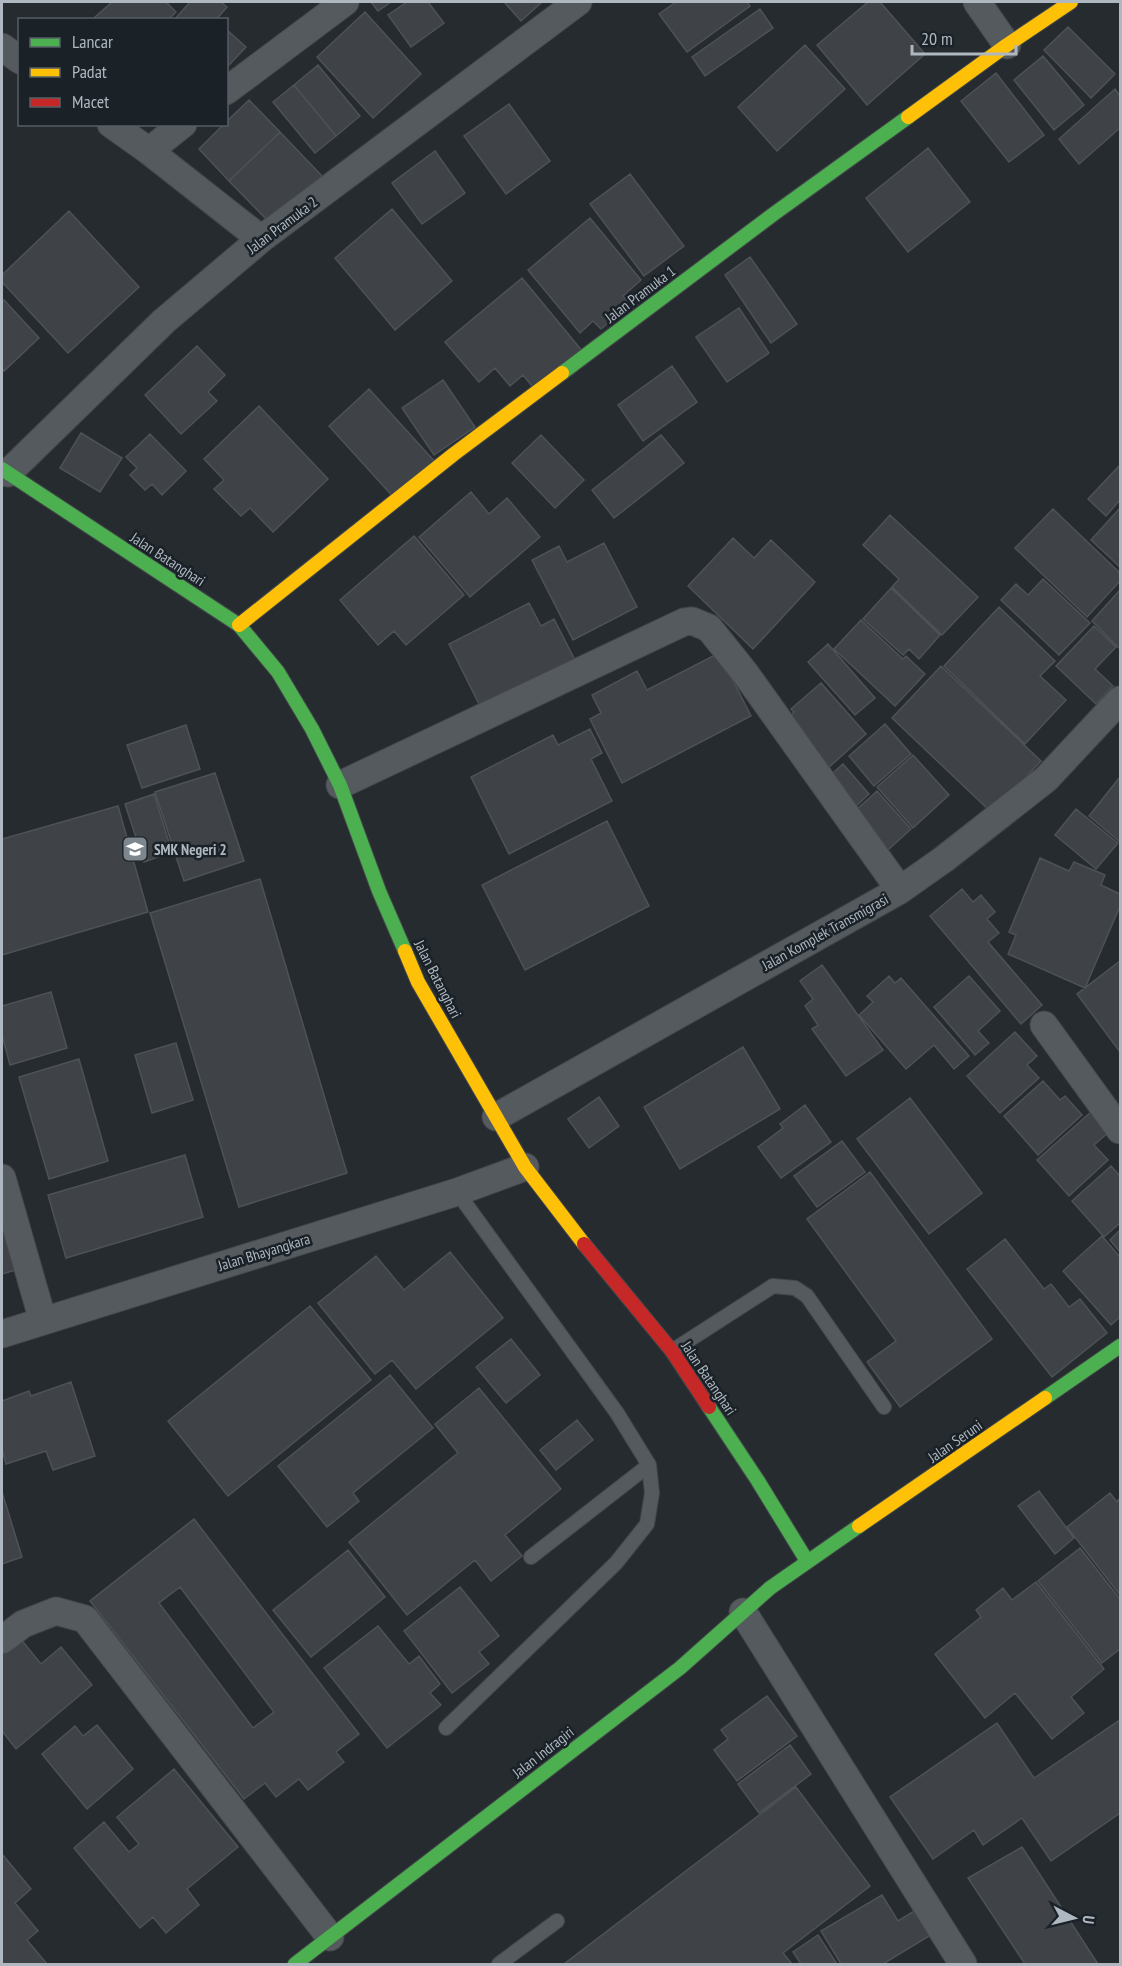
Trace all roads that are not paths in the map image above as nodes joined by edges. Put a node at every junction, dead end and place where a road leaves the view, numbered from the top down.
1 (345, 2) edge
2 (578, 2) edge
3 (977, 2) edge
4 (1071, 2) edge
5 (1007, 45) junction
6 (2, 47) edge
7 (18, 59) edge
8 (228, 90) edge
9 (114, 126) edge
10 (180, 126) edge
11 (149, 150) junction
12 (261, 239) junction
13 (5, 471) edge
14 (239, 625) junction
15 (1120, 700) edge
16 (340, 785) junction
17 (900, 890) junction
18 (1044, 1025) dead end
19 (496, 1117) junction
20 (1120, 1130) edge
21 (525, 1167) junction
22 (2, 1178) edge
23 (458, 1192) junction
24 (43, 1321) junction
25 (2, 1334) edge
26 (1120, 1346) edge
27 (672, 1351) junction
28 (884, 1407) dead end
29 (649, 1465) junction
30 (531, 1557) dead end
31 (807, 1561) junction
32 (743, 1612) junction
33 (2, 1640) edge
34 (446, 1728) dead end
35 (557, 1922) dead end
36 (330, 1937) junction
37 (304, 1962) edge
38 (499, 1965) edge
39 (963, 1965) edge

1 - 8 street
2 - 12 street, Jalan Pramuka 2
3 - 5 street
4 - 5 street, Jalan Pramuka 1
5 - 14 street, Jalan Pramuka 1
6 - 7 street
9 - 11 street
10 - 11 street
11 - 12 street
12 - 13 street, Jalan Pramuka 2
13 - 14 street, Jalan Batanghari
14 - 16 street, Jalan Batanghari
15 - 17 street, Jalan Komplek Transmigrasi
16 - 17 street
16 - 19 street, Jalan Batanghari
17 - 19 street, Jalan Komplek Transmigrasi
18 - 20 street
19 - 21 street, Jalan Batanghari
21 - 23 street, Jalan Bhayangkara
21 - 27 street, Jalan Batanghari
22 - 24 street
23 - 24 street, Jalan Bhayangkara
23 - 29 lane
24 - 25 street, Jalan Bhayangkara
26 - 31 street, Jalan Seruni
27 - 28 lane
27 - 31 street, Jalan Batanghari
29 - 30 lane
29 - 34 lane
31 - 32 street, Jalan Indragiri
32 - 36 street, Jalan Indragiri
32 - 39 street
33 - 36 street
35 - 38 lane
36 - 37 street, Jalan Indragiri

